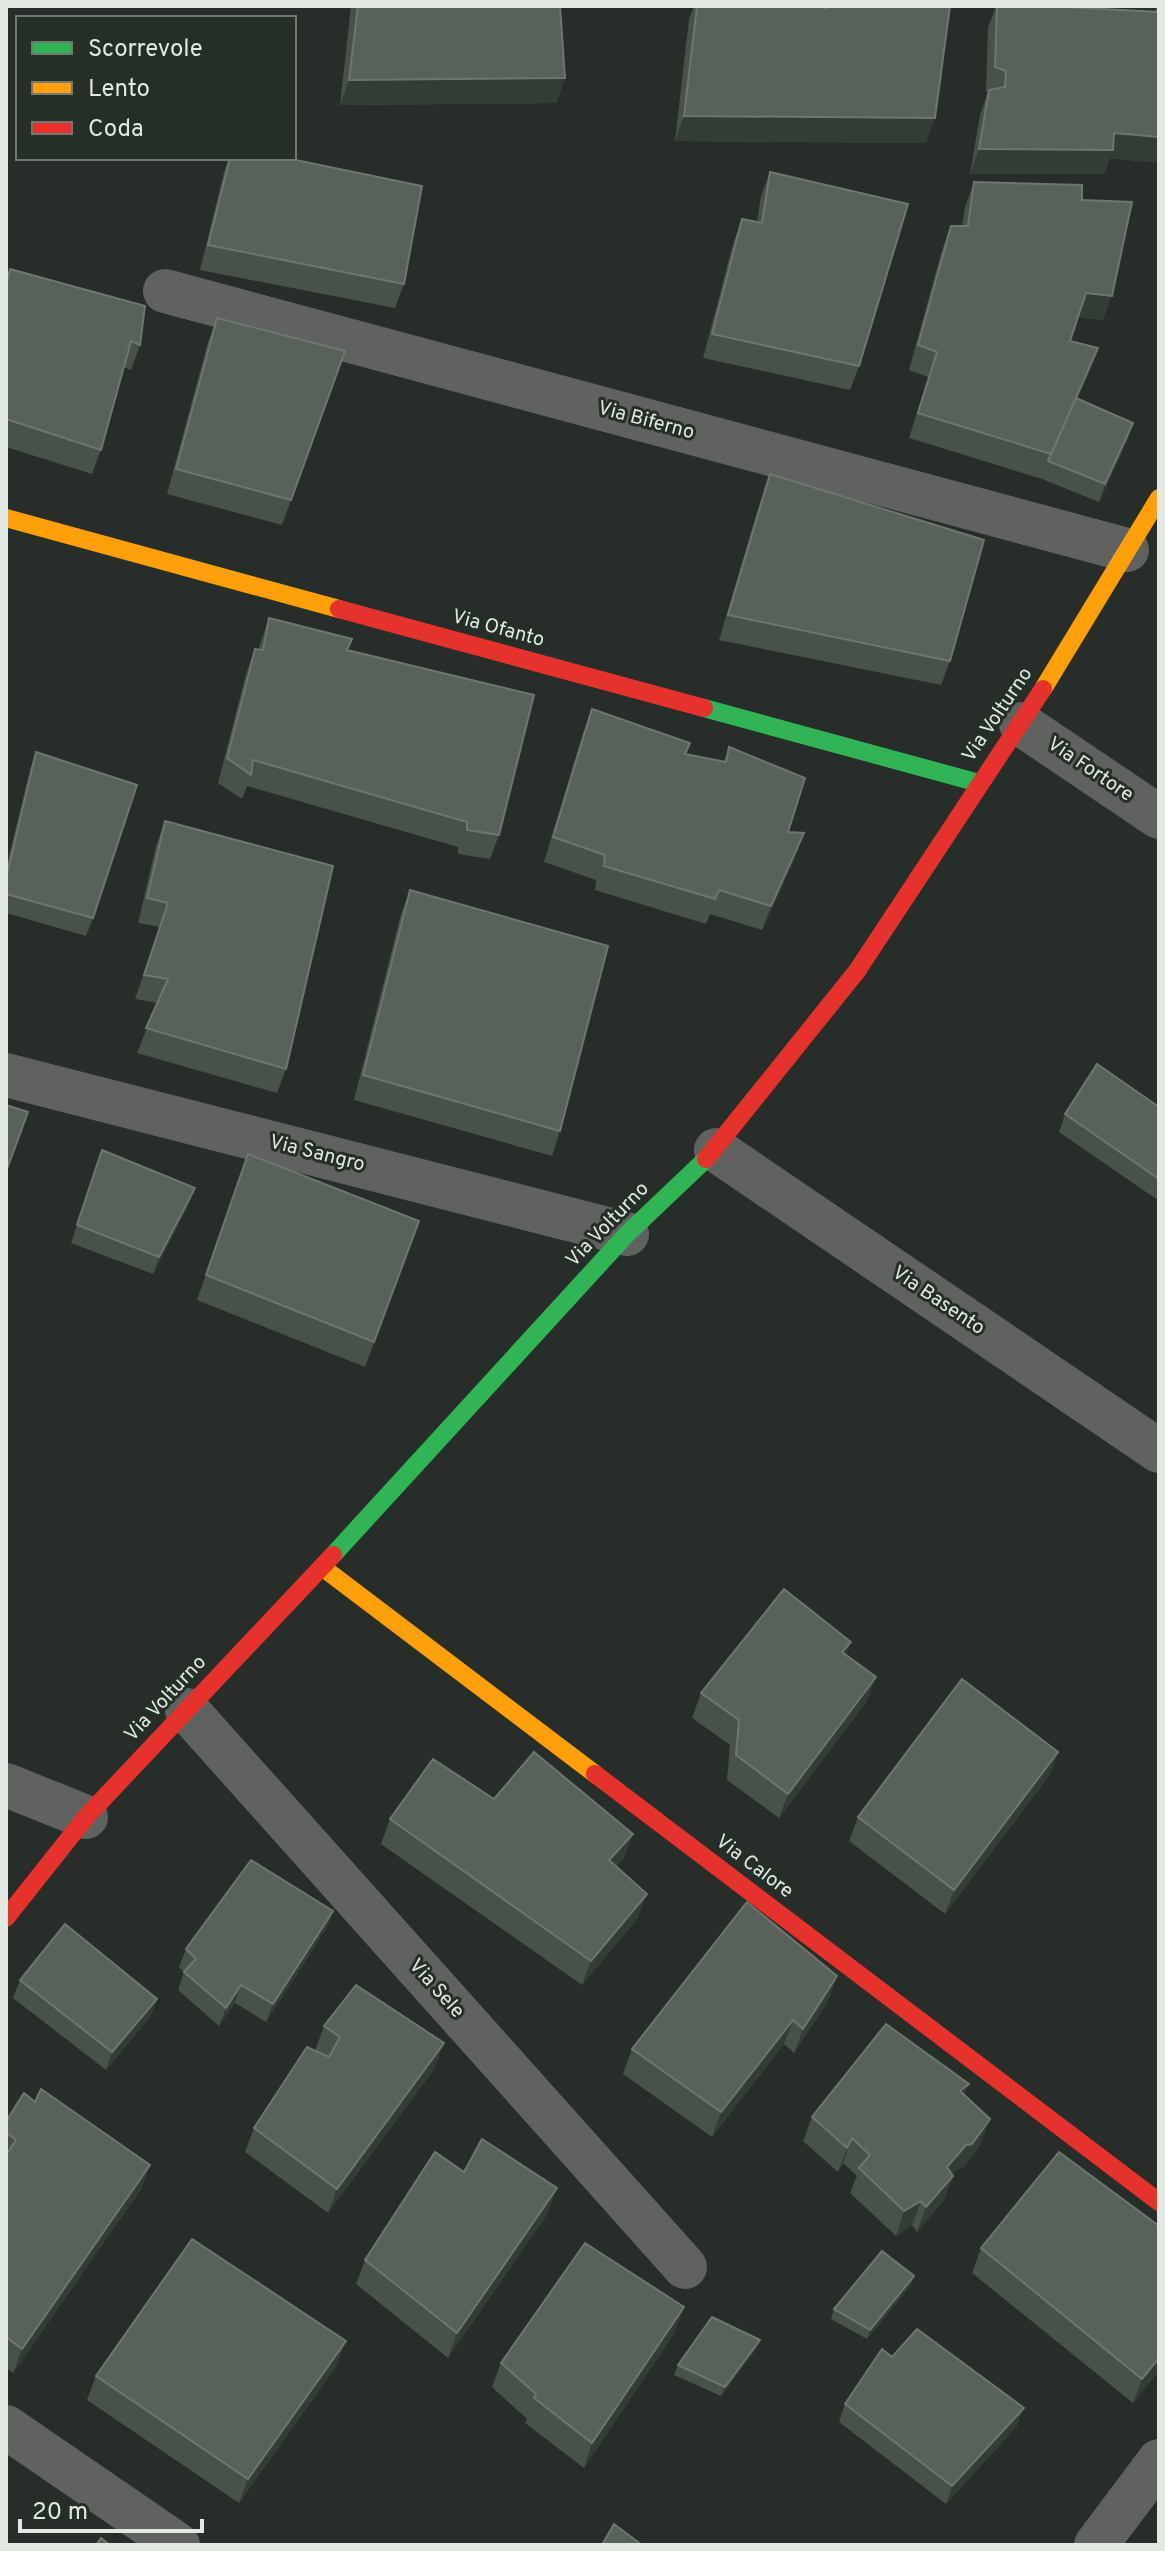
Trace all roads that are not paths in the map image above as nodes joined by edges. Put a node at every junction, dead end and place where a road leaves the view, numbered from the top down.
1 (165, 291) dead end
2 (1159, 498) edge
3 (6, 518) edge
4 (1127, 550) junction
5 (1021, 724) junction
6 (979, 783) junction
7 (1159, 817) edge
8 (6, 1075) edge
9 (716, 1150) junction
10 (627, 1234) junction
11 (1159, 1451) edge
12 (322, 1567) junction
13 (187, 1710) junction
14 (6, 1785) edge
15 (86, 1817) junction
16 (6, 1918) edge
17 (1159, 2202) edge
18 (685, 2267) dead end
19 (6, 2427) edge
20 (1159, 2461) edge
21 (178, 2545) edge
22 (1096, 2545) edge

1 - 4 street, Via Biferno
2 - 4 street, Via Volturno
3 - 6 street, Via Ofanto
4 - 5 street, Via Volturno
5 - 6 street, Via Volturno
5 - 7 street, Via Fortore
6 - 9 street, Via Volturno
8 - 10 street, Via Sangro
9 - 10 street, Via Volturno
9 - 11 street, Via Basento
10 - 12 street, Via Volturno
12 - 13 street, Via Volturno
12 - 17 street, Via Calore
13 - 15 street, Via Volturno
13 - 18 street, Via Sele
14 - 15 street
15 - 16 street, Via Volturno
19 - 21 street
20 - 22 street

